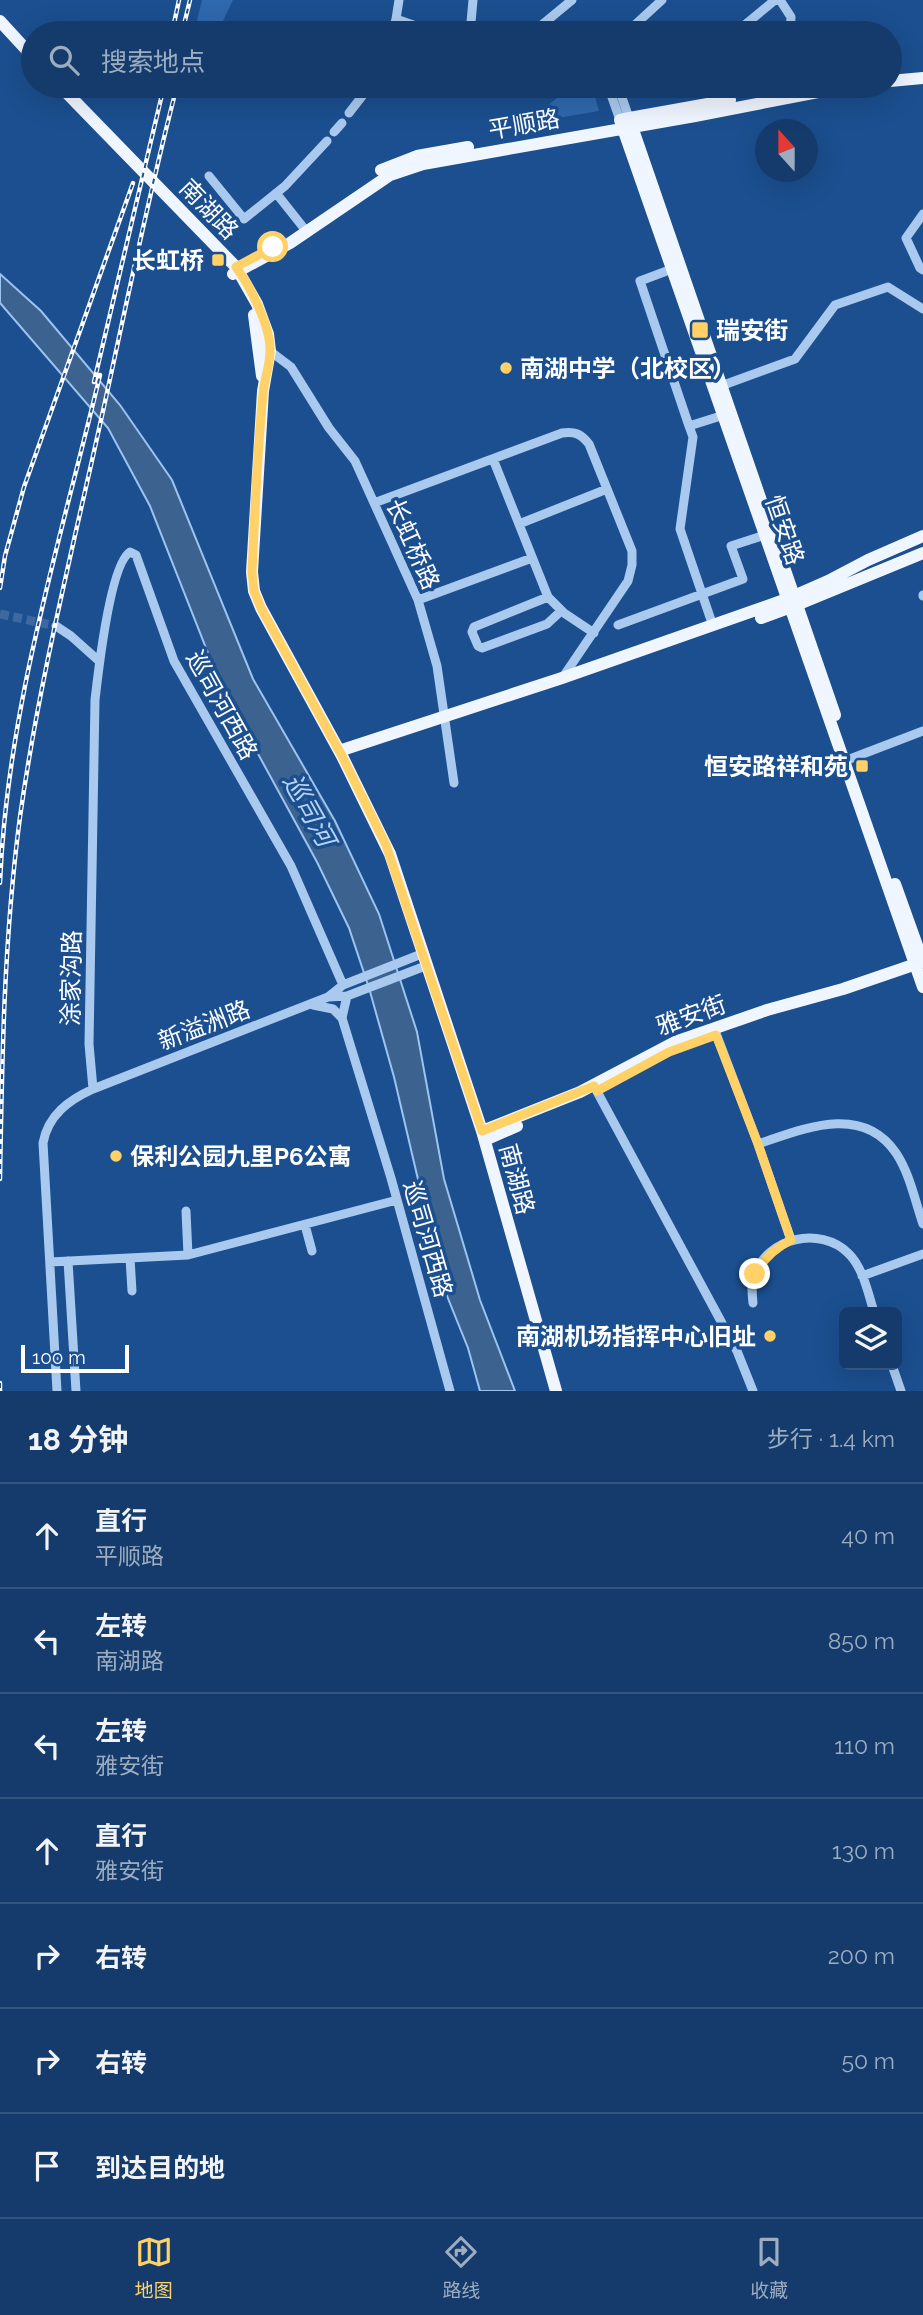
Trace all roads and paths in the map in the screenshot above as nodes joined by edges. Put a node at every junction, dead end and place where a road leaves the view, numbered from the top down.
1 (399, 0) edge
2 (473, 0) edge
3 (572, 0) edge
4 (662, 0) edge
5 (777, 0) edge
6 (396, 19) joint
7 (0, 21) edge
8 (402, 21) edge
9 (471, 21) edge
10 (547, 21) edge
11 (639, 21) edge
12 (750, 21) edge
13 (791, 21) edge
14 (0, 31) edge
15 (21, 44) edge
16 (21, 53) edge
17 (923, 71) edge
18 (902, 73) edge
19 (923, 78) edge
20 (902, 80) edge
21 (64, 98) edge
22 (71, 98) edge
23 (361, 98) edge
24 (614, 98) edge
25 (621, 98) edge
26 (739, 98) edge
27 (787, 98) edge
28 (349, 113) dead end
29 (342, 123) dead end
30 (626, 123) junction
31 (334, 132) dead end
32 (327, 141) dead end
33 (209, 176) dead end
34 (276, 193) junction
35 (923, 214) edge
36 (303, 227) junction
37 (672, 269) junction
38 (923, 270) edge
39 (234, 271) junction
40 (923, 309) edge
41 (270, 351) junction
42 (718, 387) junction
43 (263, 391) junction
44 (724, 415) junction
45 (689, 426) junction
46 (493, 459) junction
47 (607, 489) junction
48 (374, 503) junction
49 (519, 524) junction
50 (765, 535) junction
51 (923, 536) edge
52 (134, 553) joint
53 (923, 553) edge
54 (532, 558) junction
55 (702, 594) junction
56 (548, 597) junction
57 (418, 600) junction
58 (793, 602) junction
59 (561, 611) junction
60 (618, 625) dead end
61 (56, 626) tunnel mouth
62 (713, 626) junction
63 (594, 633) junction
64 (99, 661) junction
65 (562, 678) junction
66 (446, 720) junction
67 (923, 731) edge
68 (340, 753) junction
69 (846, 760) junction
70 (454, 783) dead end
71 (426, 959) junction
72 (921, 966) edge
73 (343, 985) junction
74 (923, 988) edge
75 (328, 996) junction
76 (347, 996) junction
77 (308, 1006) junction
78 (342, 1018) junction
79 (715, 1032) junction
80 (596, 1088) junction
81 (93, 1089) junction
82 (484, 1135) junction
83 (758, 1144) junction
84 (397, 1200) junction
85 (186, 1211) dead end
86 (923, 1224) edge
87 (305, 1225) junction
88 (791, 1240) junction
89 (312, 1251) dead end
90 (923, 1254) edge
91 (188, 1255) junction
92 (130, 1258) junction
93 (68, 1261) junction
94 (50, 1262) junction
95 (862, 1276) junction
96 (132, 1291) dead end
97 (753, 1303) dead end
98 (872, 1307) edge
99 (894, 1370) edge
100 (57, 1391) edge
101 (76, 1391) edge
102 (450, 1391) edge
103 (556, 1391) edge
104 (752, 1391) edge
105 (901, 1391) edge

1 - 6 street
2 - 9 street
3 - 10 street
4 - 11 street
5 - 12 street
5 - 13 street
6 - 8 street
7 - 15 main road
14 - 16 main road
17 - 18 main road
19 - 20 main road
21 - 39 main road, 南湖路
22 - 39 main road, 南湖路
23 - 28 street
24 - 30 street, 恒安路
25 - 30 street, 恒安路
26 - 30 main road, 平顺路
27 - 30 main road, 平顺路
29 - 31 street
30 - 36 main road, 平顺路
30 - 37 main road, 恒安路
30 - 39 main road, 平顺路
30 - 42 main road, 恒安路
32 - 34 street
33 - 34 street
34 - 36 street
35 - 38 street
36 - 39 main road, 平顺路
37 - 42 main road, 恒安路
37 - 45 street
39 - 41 main road, 南湖路
39 - 43 main road, 南湖路
40 - 42 street
41 - 43 main road, 南湖路
41 - 48 street, 长虹桥路
42 - 44 main road, 恒安路
42 - 58 main road, 恒安路
43 - 68 main road, 南湖路
44 - 45 street
44 - 50 main road, 恒安路
45 - 55 street
46 - 47 street
46 - 48 street
46 - 49 street
47 - 49 street
47 - 63 street
48 - 57 street, 长虹桥路
49 - 54 street
50 - 55 street
50 - 58 main road, 恒安路
51 - 58 main road
52 - 64 street, 涂家沟路
52 - 73 street, 巡司河西路
53 - 58 main road
54 - 56 street
54 - 57 street
55 - 60 street
55 - 62 street
56 - 59 street
56 - 59 street
57 - 66 street, 长虹桥路
58 - 62 main road
58 - 66 main road
58 - 69 main road, 恒安路
59 - 63 street
61 - 64 street
62 - 65 main road
63 - 65 street
64 - 81 street, 涂家沟路
65 - 66 main road
66 - 68 main road
66 - 70 street, 长虹桥路
67 - 69 street
68 - 71 main road, 南湖路
69 - 72 main road, 恒安路
71 - 73 street, 新溢洲路
71 - 76 street
71 - 82 main road, 南湖路
72 - 74 main road, 恒安路
72 - 79 main road, 雅安街
73 - 75 street, 新溢洲路
75 - 76 street
75 - 77 street, 新溢洲路
76 - 78 street
77 - 78 street
77 - 81 street, 新溢洲路
78 - 84 street, 巡司河西路
79 - 80 main road, 雅安街
79 - 83 street
80 - 82 main road, 雅安街
80 - 104 street
81 - 94 street
82 - 103 main road, 南湖路
83 - 86 street
83 - 88 street
84 - 87 street
84 - 102 street, 巡司河西路
85 - 91 street
87 - 89 street
87 - 91 street
88 - 95 street
88 - 97 street
90 - 95 street
91 - 92 street
92 - 93 street
92 - 96 street
93 - 94 street
93 - 101 street
94 - 100 street
95 - 98 street
99 - 105 street

